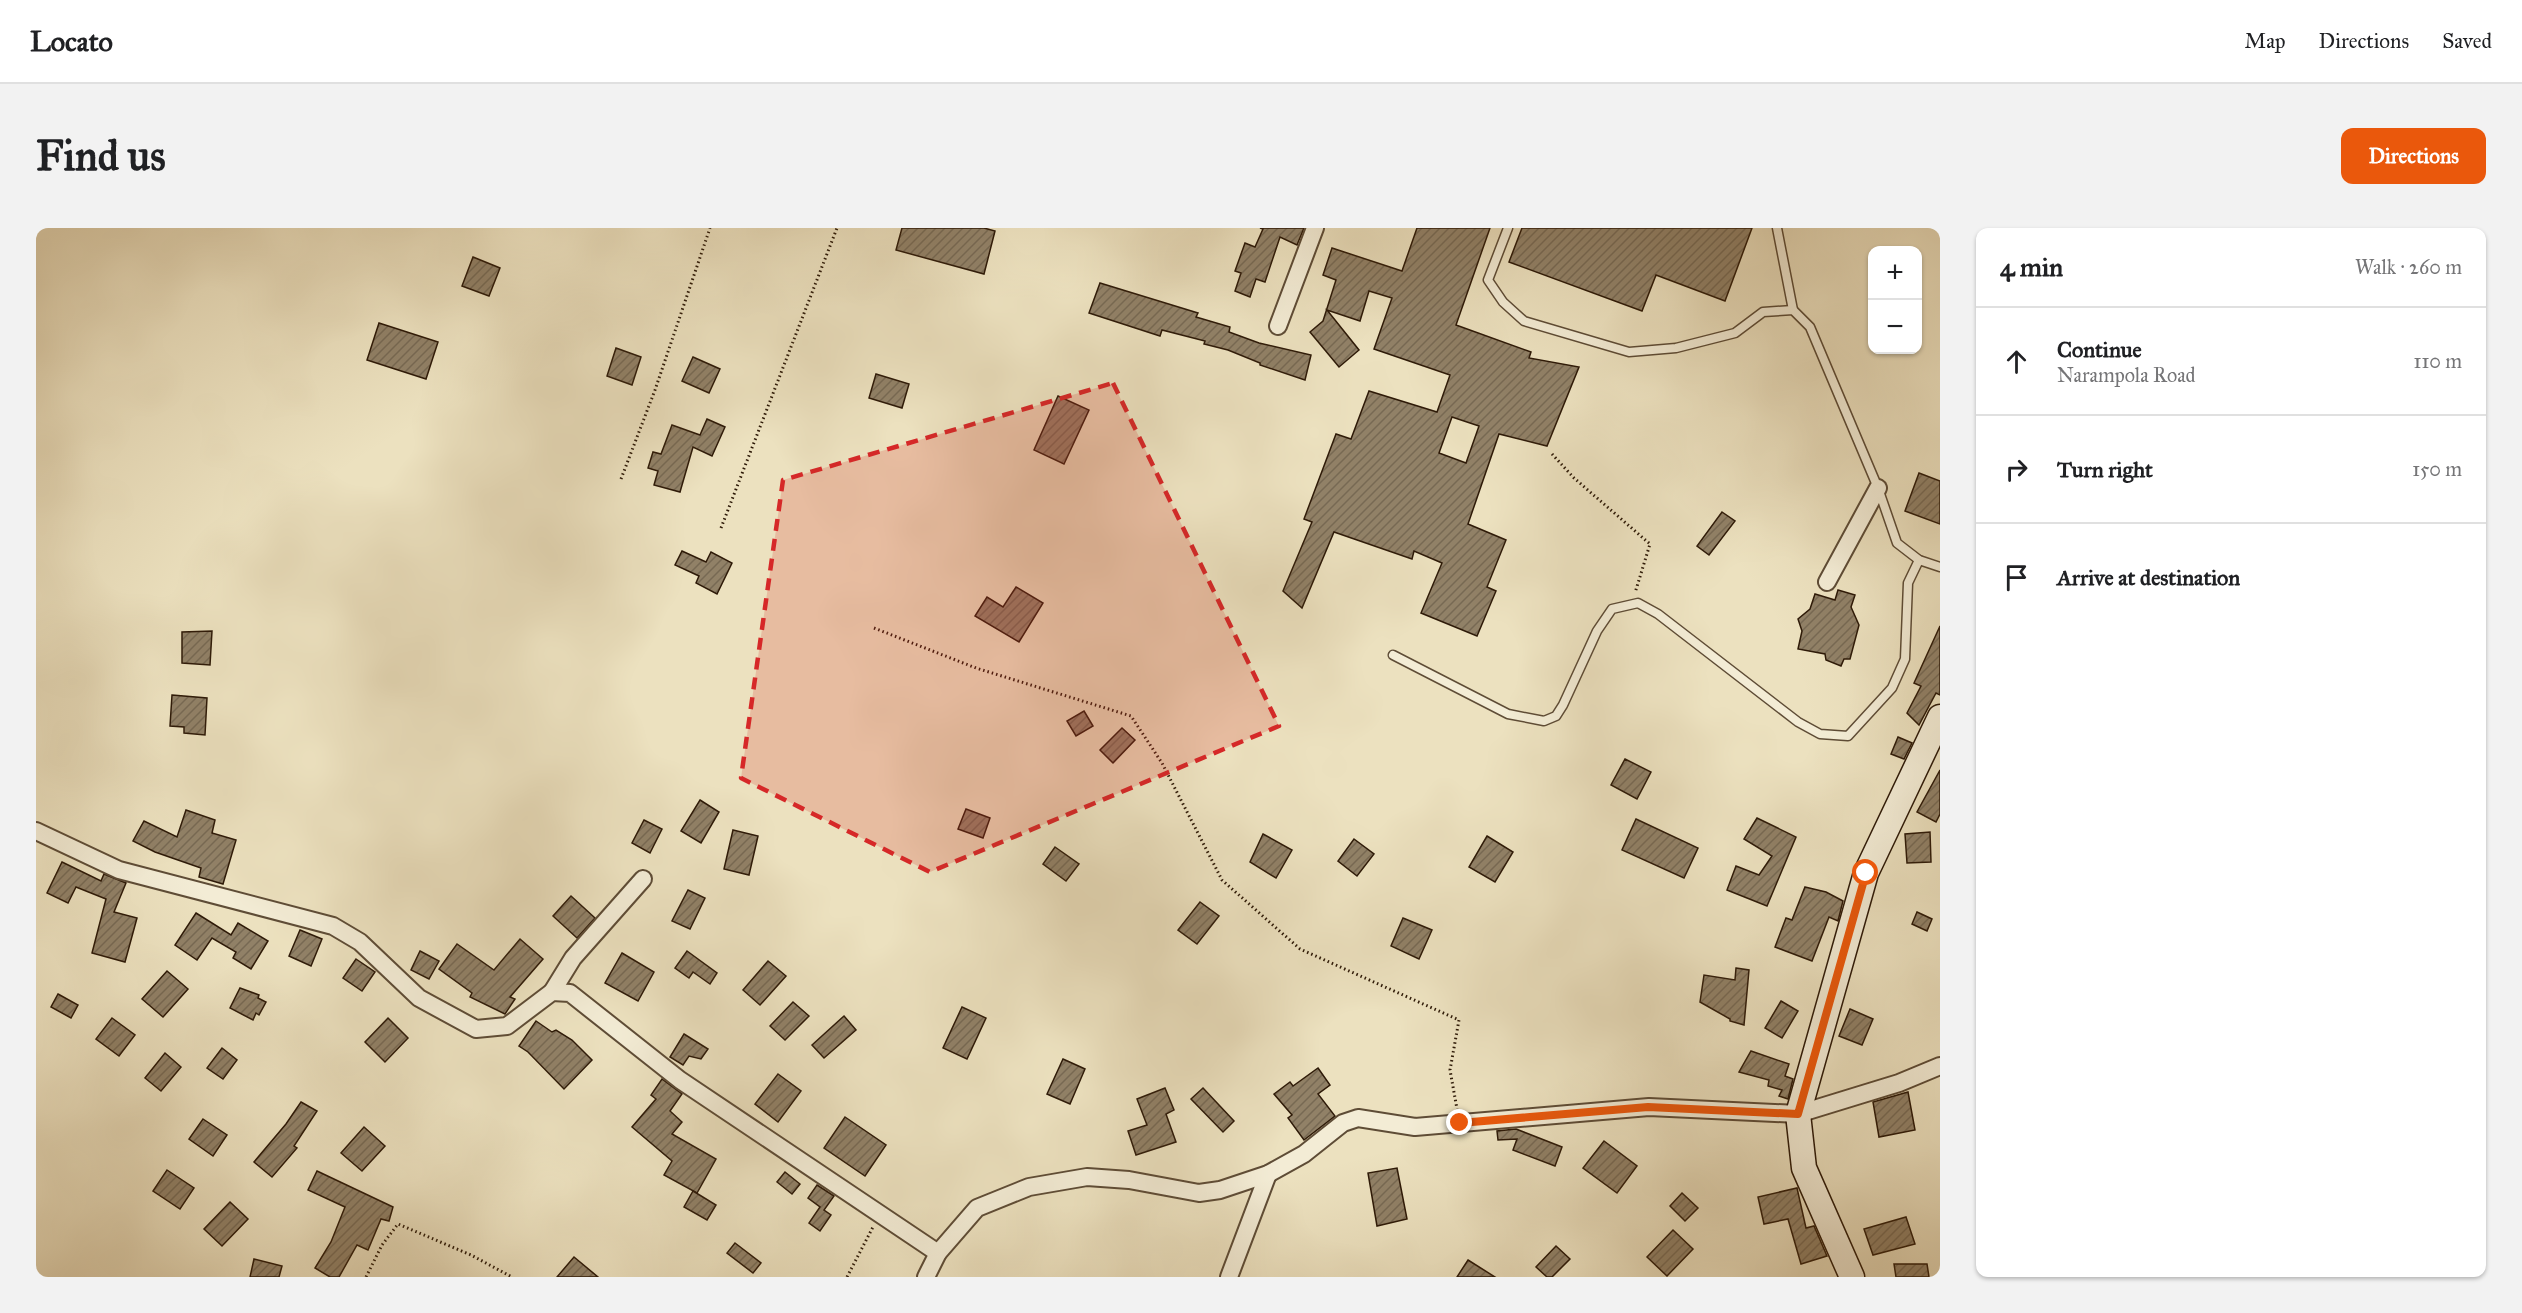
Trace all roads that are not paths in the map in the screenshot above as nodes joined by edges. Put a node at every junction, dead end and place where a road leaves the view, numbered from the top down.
1 (1315, 228) edge
2 (1508, 228) edge
3 (1777, 228) edge
4 (1793, 310) junction
5 (1278, 326) dead end
6 (1878, 488) junction
7 (1919, 560) junction
8 (1940, 567) edge
9 (1827, 582) dead end
10 (1393, 655) dead end
11 (1940, 717) edge
12 (36, 831) edge
13 (643, 879) dead end
14 (552, 992) junction
15 (1940, 1066) edge
16 (1798, 1114) junction
17 (1268, 1174) junction
18 (938, 1253) junction
19 (926, 1277) edge
20 (1229, 1277) edge
21 (1852, 1277) edge

1 - 5 street
2 - 4 lane
3 - 4 lane
4 - 6 lane
6 - 7 lane
6 - 9 street
7 - 8 lane
7 - 10 lane
11 - 16 street
12 - 14 street
13 - 14 street
14 - 18 street
15 - 16 street
16 - 17 street
16 - 21 street
17 - 18 street
17 - 20 street
18 - 19 street

